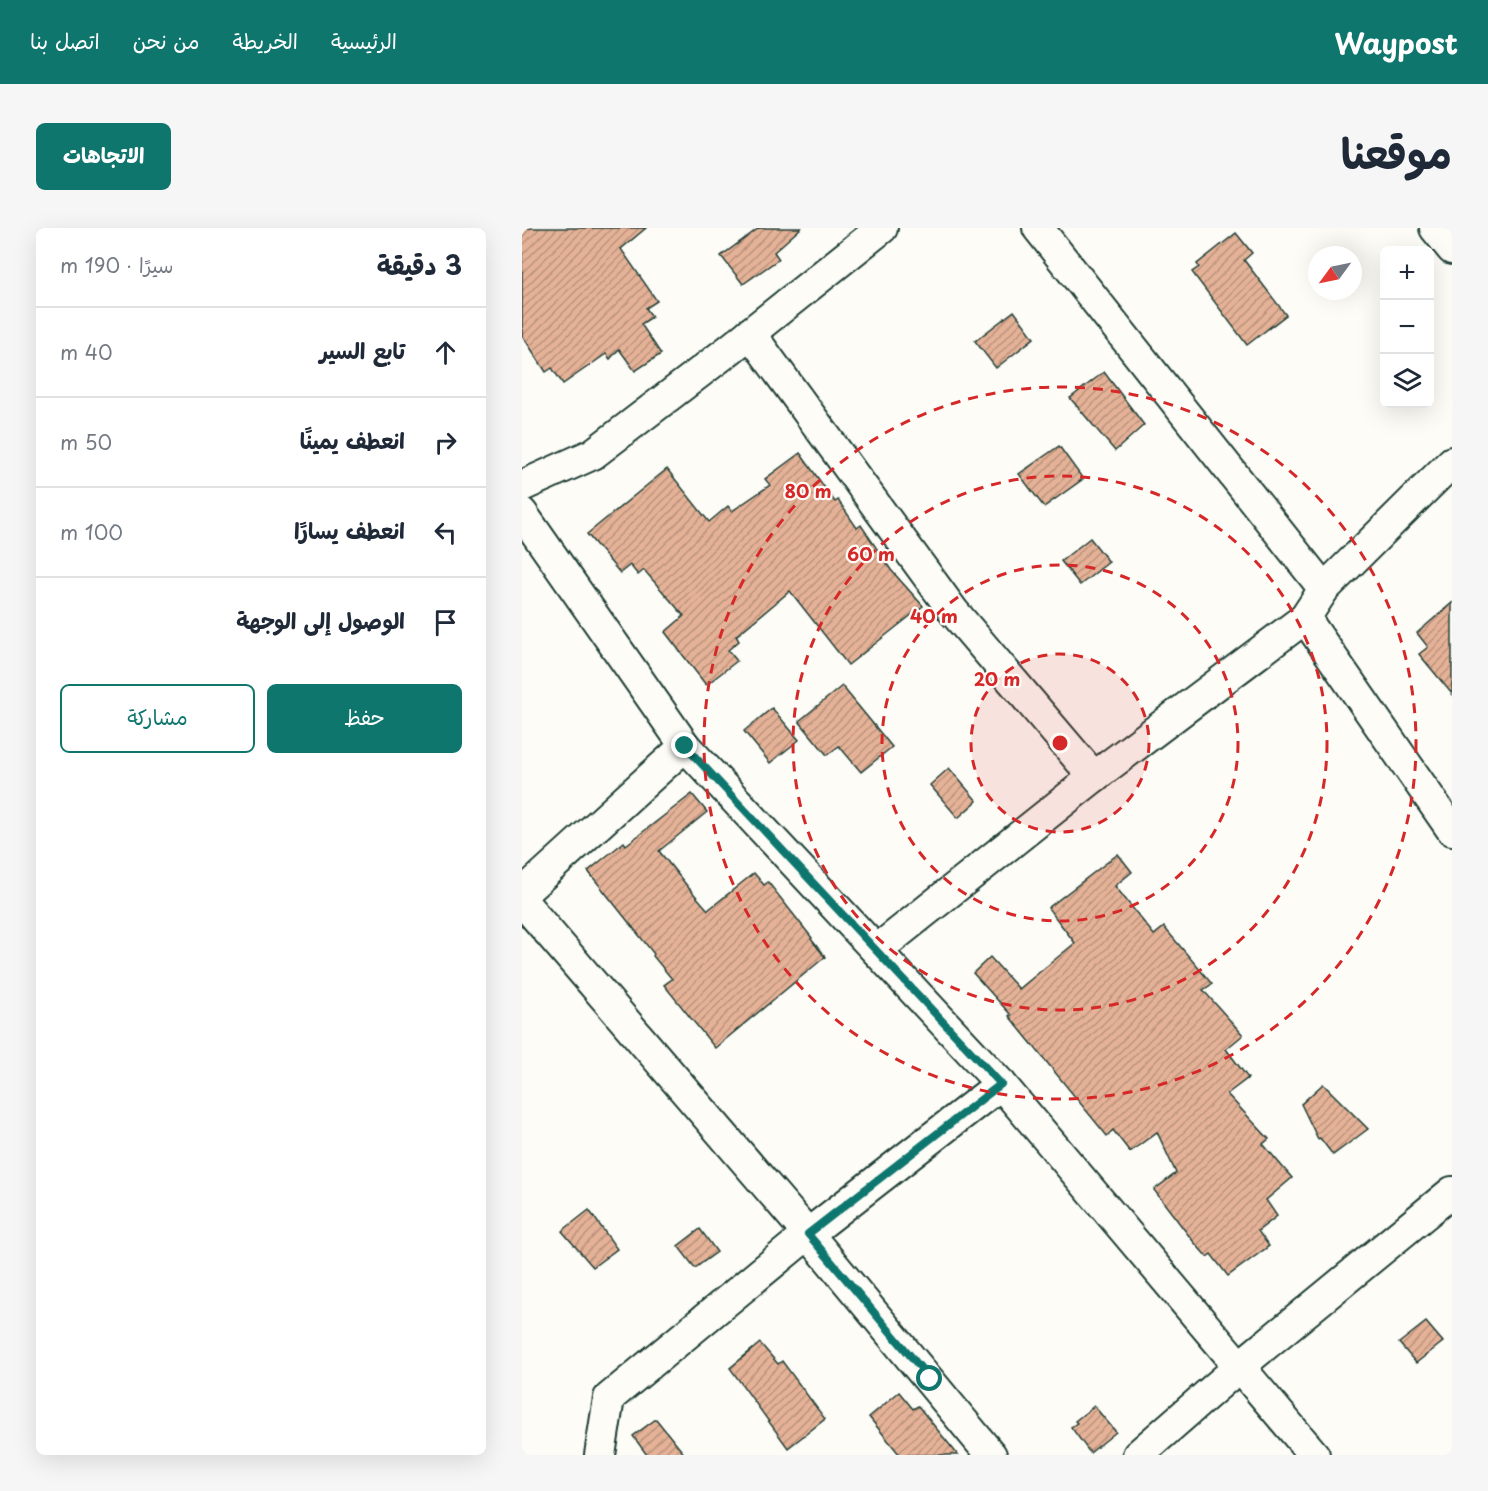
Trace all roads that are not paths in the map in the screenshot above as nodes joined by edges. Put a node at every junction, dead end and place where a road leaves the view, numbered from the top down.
1 (882, 228) edge
2 (1038, 228) edge
3 (1435, 228) edge
4 (1452, 249) edge
5 (750, 333) junction
6 (1452, 462) edge
7 (522, 486) edge
8 (522, 513) edge
9 (1324, 589) junction
10 (1305, 618) junction
11 (685, 746) junction
12 (1094, 777) junction
13 (1452, 830) edge
14 (522, 894) edge
15 (522, 901) edge
16 (877, 950) junction
17 (1001, 1084) junction
18 (1452, 1192) edge
19 (808, 1234) junction
20 (1240, 1366) junction
21 (600, 1455) edge
22 (991, 1455) edge
23 (1138, 1455) edge
24 (1314, 1455) edge

1 - 5 street
2 - 9 street
3 - 4 street
5 - 7 street
5 - 12 street
6 - 9 street
8 - 11 street
9 - 10 street
10 - 12 street
10 - 13 street
11 - 14 street
11 - 16 street
12 - 16 street
15 - 19 street
16 - 17 street
17 - 19 street
17 - 20 street
18 - 20 street
19 - 21 street
19 - 22 street
20 - 23 street
20 - 24 street

